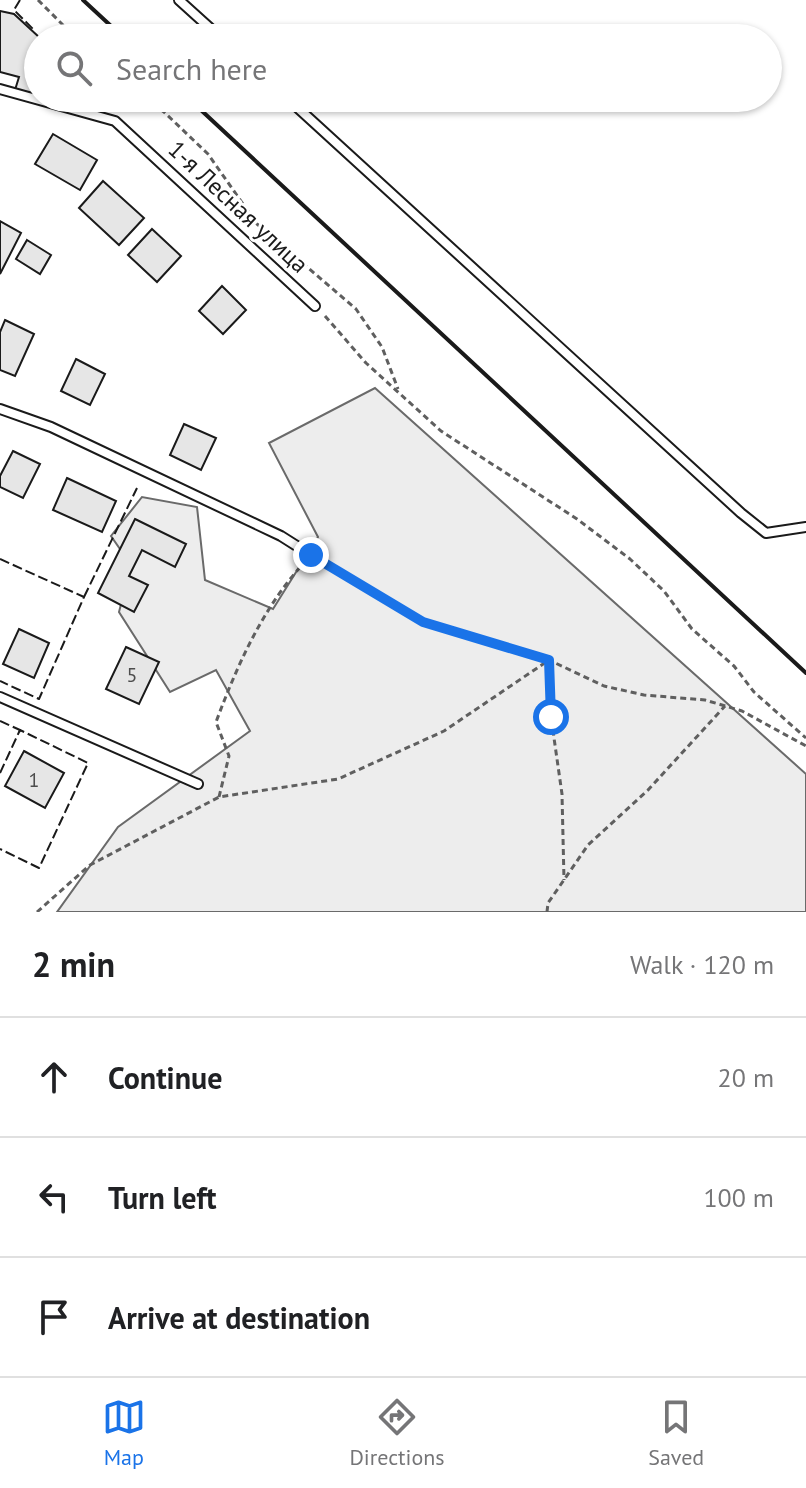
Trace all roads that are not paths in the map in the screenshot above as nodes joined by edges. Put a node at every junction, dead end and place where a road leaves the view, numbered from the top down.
1 (179, 0) edge
2 (206, 24) edge
3 (0, 89) edge
4 (24, 96) edge
5 (83, 112) edge
6 (302, 112) edge
7 (315, 306) road end
8 (0, 409) edge
9 (806, 527) edge
10 (311, 555) road end
11 (0, 697) edge
12 (198, 784) dead end

1 - 2 lane
3 - 4 lane, 1-я Лесная улица
5 - 7 lane, 1-я Лесная улица
6 - 9 lane
8 - 10 lane
11 - 12 lane

